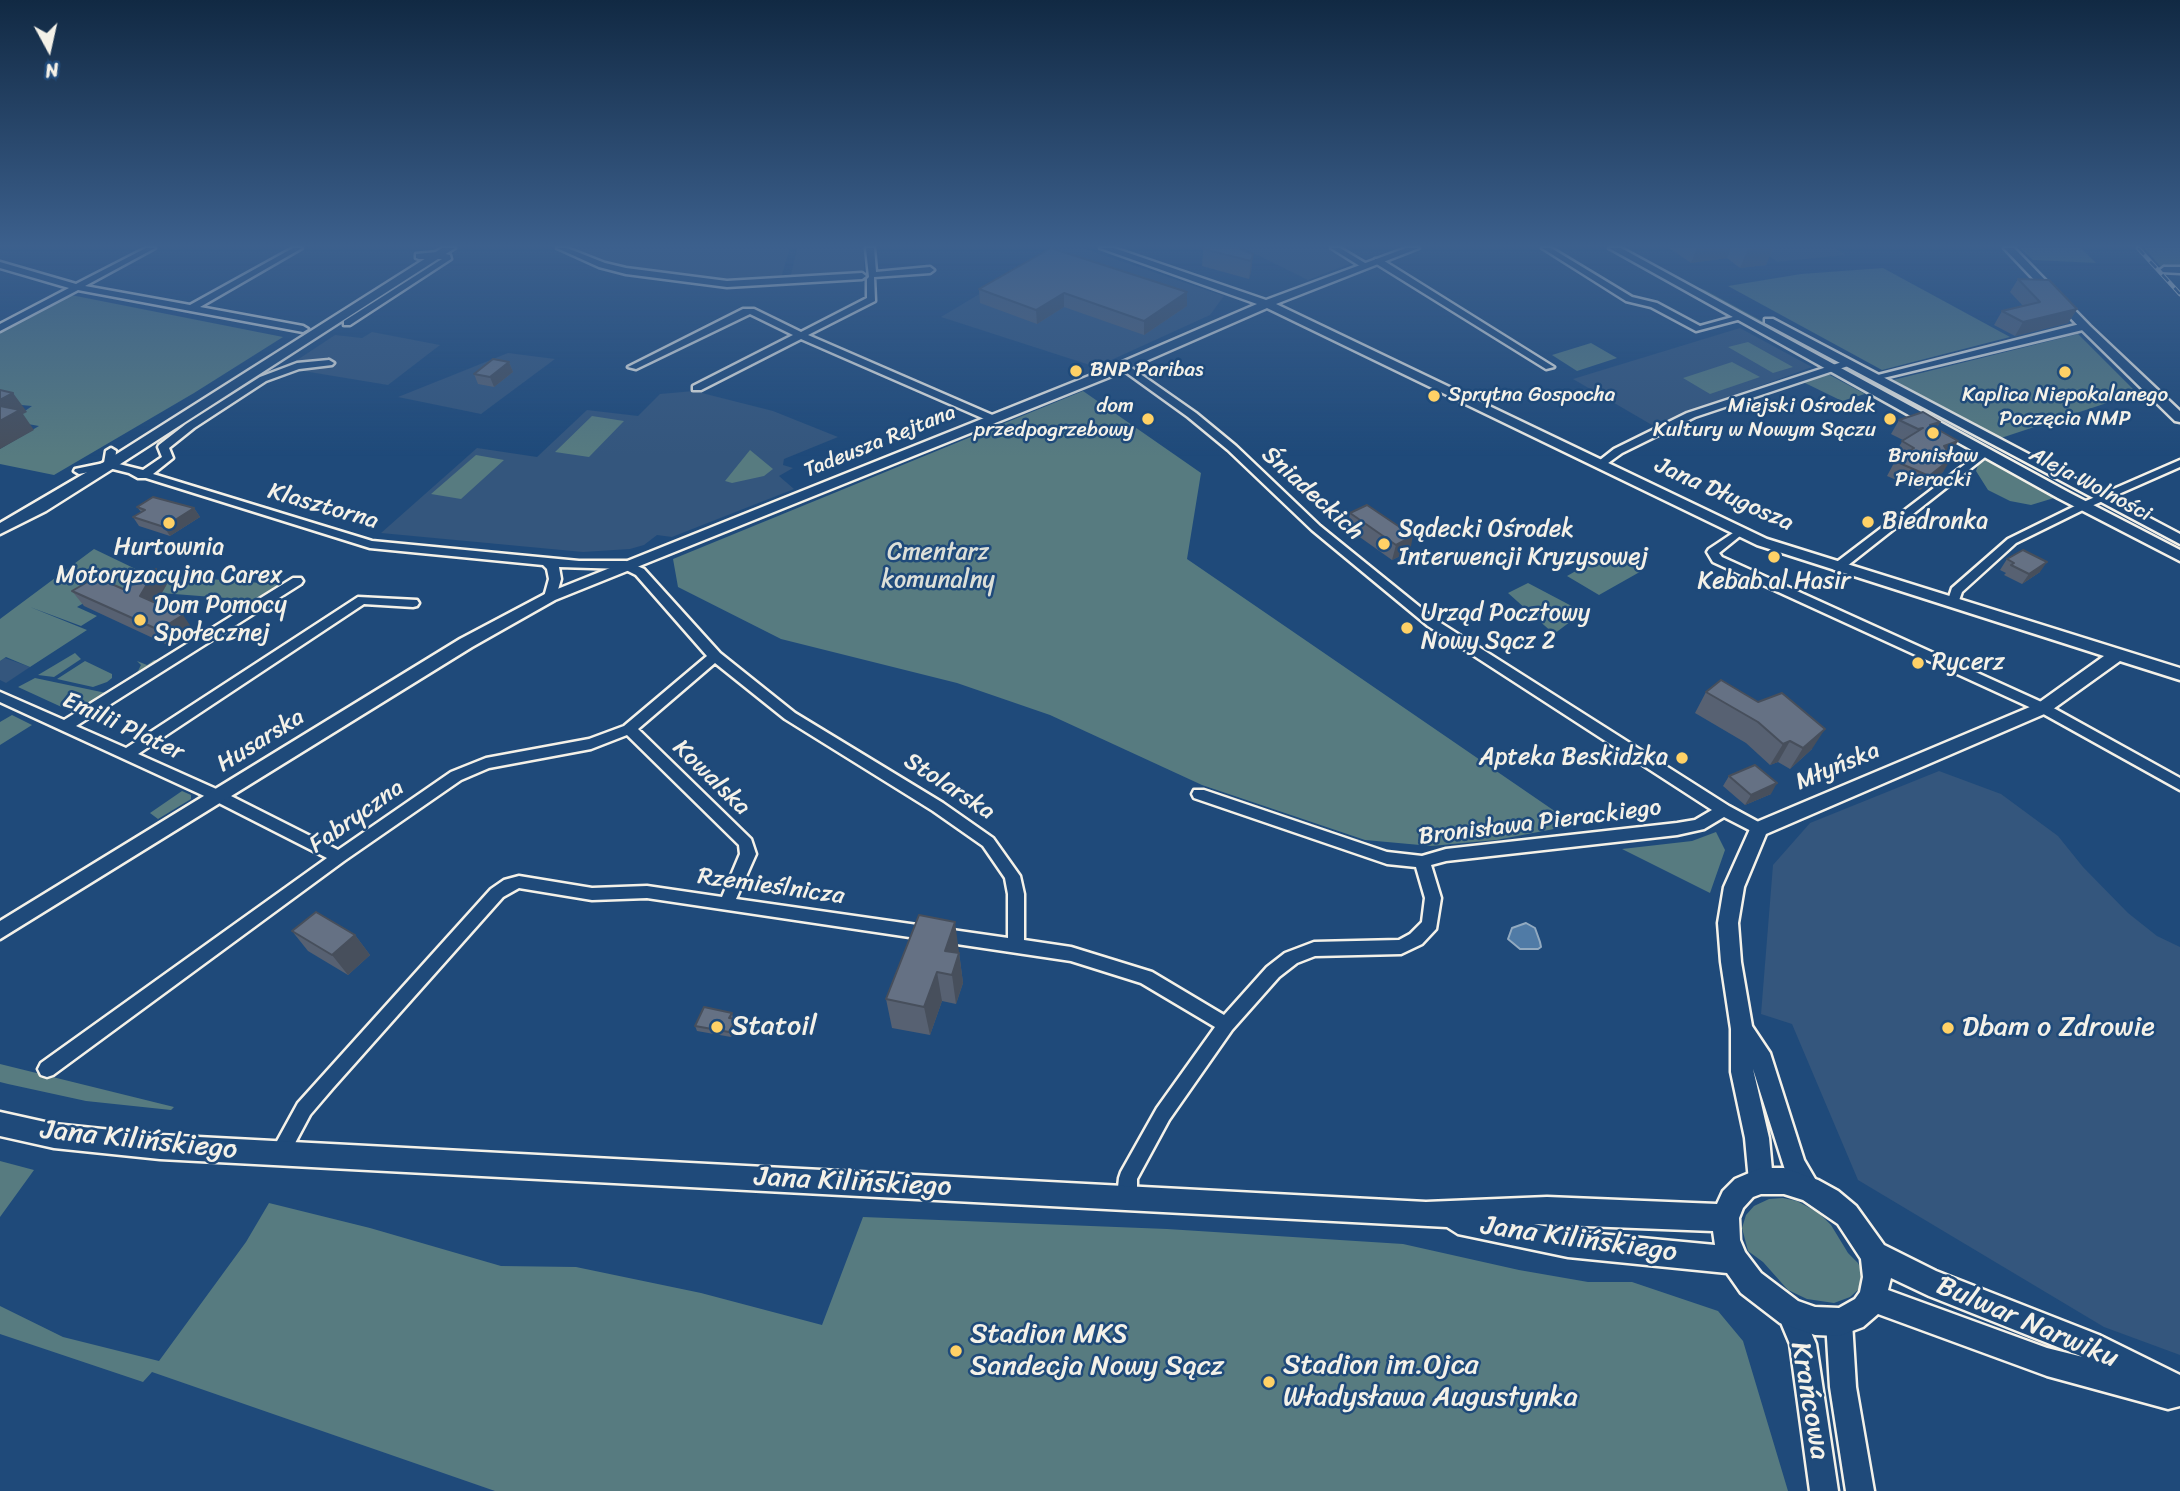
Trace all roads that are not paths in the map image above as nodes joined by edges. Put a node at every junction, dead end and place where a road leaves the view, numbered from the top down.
1 (238, 318) edge
2 (321, 318) edge
3 (331, 318) edge
4 (355, 318) edge
5 (732, 318) edge
6 (764, 318) edge
7 (836, 318) edge
8 (1223, 318) edge
9 (1239, 318) edge
10 (1295, 318) edge
11 (1464, 318) edge
12 (1678, 318) edge
13 (1740, 318) joint
14 (1765, 318) edge
15 (2076, 318) edge
16 (347, 323) dead end
17 (2086, 328) junction
18 (303, 329) junction
19 (800, 336) junction
20 (1149, 355) junction
21 (329, 363) dead end
22 (1848, 363) junction
23 (1123, 366) junction
24 (633, 367) dead end
25 (1549, 367) dead end
26 (1831, 369) junction
27 (1875, 377) junction
28 (697, 388) dead end
29 (2180, 418) edge
30 (993, 419) junction
31 (1984, 452) junction
32 (110, 458) junction
33 (2180, 463) edge
34 (1600, 464) junction
35 (142, 476) junction
36 (2100, 499) junction
37 (2082, 506) junction
38 (0, 514) edge
39 (0, 529) edge
40 (1739, 532) junction
41 (2180, 540) edge
42 (2180, 556) edge
43 (546, 562) junction
44 (626, 565) junction
45 (1838, 567) junction
46 (298, 581) dead end
47 (550, 597) junction
48 (413, 603) dead end
49 (1953, 603) junction
50 (2118, 654) junction
51 (715, 656) junction
52 (2180, 674) edge
53 (0, 697) edge
54 (2043, 708) junction
55 (67, 725) junction
56 (629, 729) junction
57 (128, 754) junction
58 (2180, 785) edge
59 (1199, 794) dead end
60 (218, 796) junction
61 (1724, 810) junction
62 (1759, 829) junction
63 (339, 857) junction
64 (1422, 862) junction
65 (726, 904) junction
66 (0, 931) edge
67 (1016, 947) junction
68 (1226, 1025) junction
69 (1742, 1029) junction
70 (47, 1069) dead end
71 (0, 1124) edge
72 (279, 1154) junction
73 (1761, 1181) junction
74 (1809, 1189) junction
75 (1127, 1197) junction
76 (1426, 1215) junction
77 (1726, 1217) junction
78 (1874, 1255) junction
79 (1734, 1260) junction
80 (1873, 1298) junction
81 (1790, 1312) junction
82 (1839, 1322) junction
83 (2180, 1391) edge
84 (2180, 1398) edge
85 (1824, 1491) edge
86 (1860, 1491) edge

1 - 18 street
2 - 18 main road
3 - 32 main road
4 - 16 street
5 - 24 street
6 - 19 street
7 - 19 street
8 - 20 street, Tadeusza Rejtana
9 - 20 street, Tadeusza Rejtana
10 - 34 street, Jana Długosza
11 - 25 street
12 - 13 street
13 - 26 street, Aleja Wolności
14 - 22 street, Aleja Wolności
15 - 17 street
17 - 27 street
17 - 29 street
18 - 32 main road
19 - 28 street
19 - 30 street
20 - 23 street, Tadeusza Rejtana
21 - 35 street
22 - 26 street
22 - 27 street, Aleja Wolności
23 - 30 street, Tadeusza Rejtana
23 - 61 street, Śniadeckich
26 - 31 street, Aleja Wolności
26 - 34 street
27 - 36 street, Aleja Wolności
30 - 44 street, Tadeusza Rejtana
31 - 37 street, Aleja Wolności
31 - 45 street
32 - 35 street, Klasztorna
32 - 38 main road
32 - 39 main road
33 - 36 street
34 - 40 street, Jana Długosza
35 - 43 street, Klasztorna
36 - 37 street
36 - 41 street, Aleja Wolności
37 - 42 street, Aleja Wolności
37 - 49 street
40 - 45 street, Jana Długosza
40 - 54 street
43 - 44 street
43 - 47 street
44 - 47 street, Husarska
44 - 51 street, Stolarska
45 - 49 street, Jana Długosza
46 - 55 street
47 - 60 street, Husarska
48 - 57 street
49 - 50 street, Jana Długosza
50 - 52 street, Jana Długosza
50 - 54 street, Młyńska
51 - 56 street, Fabryczna
51 - 67 street, Stolarska
53 - 55 street, Emilii Plater
54 - 58 street
54 - 62 street, Młyńska
55 - 57 street, Emilii Plater
56 - 63 street, Fabryczna
56 - 65 street, Kowalska
57 - 60 street, Emilii Plater
59 - 64 street, Bronisława Pierackiego
60 - 63 street, Emilii Plater
60 - 66 street, Husarska
61 - 62 street, Śniadeckich
61 - 64 street, Bronisława Pierackiego
62 - 69 street
63 - 70 street, Fabryczna
64 - 68 street
65 - 67 street, Rzemieślnicza
65 - 72 street, Rzemieślnicza
67 - 68 street
68 - 75 street
69 - 73 street
69 - 74 street
71 - 72 main road, Jana Kilińskiego
72 - 75 main road, Jana Kilińskiego
73 - 74 main road
73 - 77 main road
74 - 78 main road
75 - 76 main road, Jana Kilińskiego
76 - 77 main road, Jana Kilińskiego
76 - 79 main road, Jana Kilińskiego
77 - 79 main road
78 - 80 main road
78 - 83 main road, Bulwar Narwiku
79 - 81 main road
80 - 82 main road
80 - 84 main road, Bulwar Narwiku
81 - 82 main road
81 - 85 street, Krańcowa
82 - 86 street, Krańcowa

